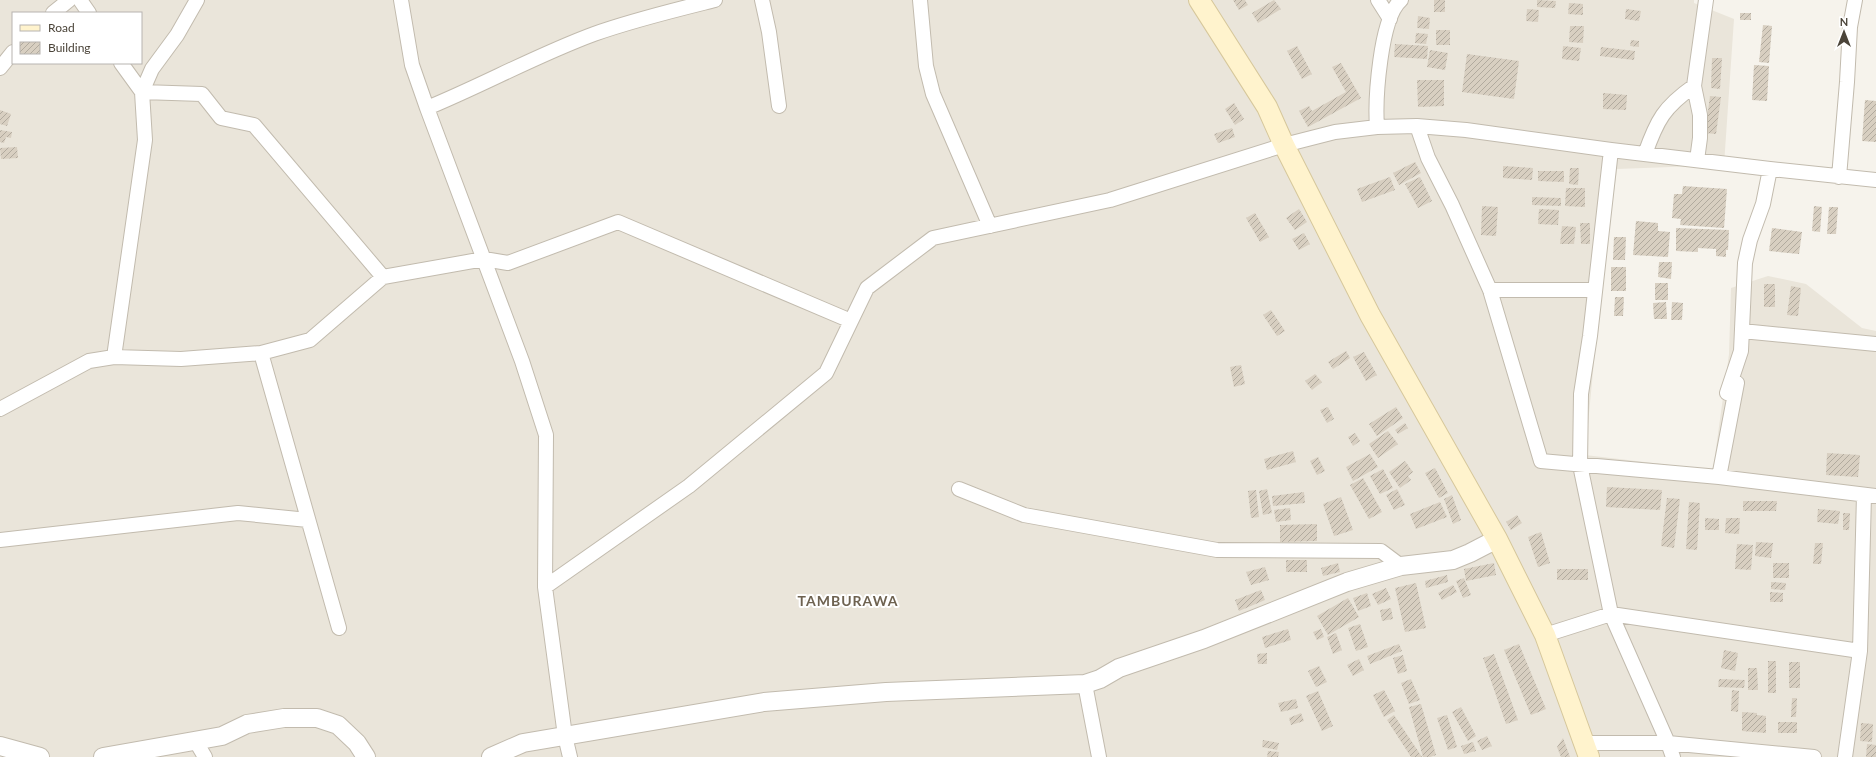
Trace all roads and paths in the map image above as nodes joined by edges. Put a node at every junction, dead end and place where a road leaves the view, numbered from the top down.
1 (69, 0) edge
2 (80, 0) edge
3 (197, 0) edge
4 (401, 0) edge
5 (714, 0) edge
6 (762, 0) edge
7 (920, 0) edge
8 (1199, 0) edge
9 (1378, 0) edge
10 (1401, 0) edge
11 (1706, 0) edge
12 (1855, 0) edge
13 (54, 12) edge
14 (88, 12) edge
15 (1390, 19) junction
16 (12, 53) edge
17 (122, 64) edge
18 (0, 68) edge
19 (1694, 86) junction
20 (142, 92) junction
21 (779, 106) dead end
22 (427, 108) junction
23 (1416, 126) junction
24 (1377, 127) junction
25 (1284, 145) junction
26 (1611, 150) junction
27 (1645, 154) junction
28 (1697, 160) junction
29 (1770, 170) junction
30 (1838, 177) junction
31 (1876, 180) edge
32 (990, 226) junction
33 (484, 259) junction
34 (384, 278) junction
35 (1490, 290) junction
36 (1594, 290) junction
37 (851, 321) junction
38 (1744, 331) junction
39 (1876, 344) edge
40 (261, 353) junction
41 (114, 357) junction
42 (1727, 393) dead end
43 (0, 409) edge
44 (1580, 465) junction
45 (1719, 477) junction
46 (959, 489) dead end
47 (1870, 496) edge
48 (308, 520) junction
49 (1497, 539) junction
50 (0, 540) edge
51 (1401, 566) junction
52 (545, 587) junction
53 (1611, 614) junction
54 (339, 628) dead end
55 (1545, 635) junction
56 (1860, 651) junction
57 (1085, 684) junction
58 (565, 736) junction
59 (196, 740) junction
60 (1668, 743) junction
61 (0, 746) edge
62 (1586, 750) edge
63 (40, 757) edge
64 (103, 757) edge
65 (205, 757) edge
66 (366, 757) edge
67 (491, 757) edge
68 (570, 757) edge
69 (1099, 757) edge
70 (1673, 757) edge
71 (1814, 757) edge
72 (1845, 757) edge

1 - 13 street
2 - 14 street
3 - 20 street
4 - 22 street
5 - 22 street
6 - 21 street
7 - 32 street
8 - 25 main road
9 - 15 street
10 - 15 street
11 - 19 street
12 - 30 street
15 - 24 street
16 - 18 street
17 - 20 street
19 - 27 street
19 - 28 street
20 - 34 street
20 - 41 street
22 - 33 street
23 - 24 street
23 - 26 street
23 - 35 street
24 - 25 street
25 - 32 street
25 - 49 main road
26 - 27 street
26 - 36 street
27 - 28 street
28 - 29 street
29 - 30 street
29 - 38 street
30 - 31 street
32 - 37 street
33 - 34 street
33 - 37 street
33 - 52 street
34 - 40 street
35 - 36 street
35 - 44 street
36 - 44 street
37 - 52 street
38 - 39 street
38 - 42 street
38 - 45 street
40 - 41 street
40 - 48 street
41 - 43 street
44 - 45 street
44 - 53 street
45 - 47 street
46 - 51 street
47 - 56 street
48 - 50 street
48 - 54 street
49 - 51 street
49 - 55 main road
51 - 57 street
52 - 58 street
53 - 55 street
53 - 56 street
53 - 60 street
55 - 62 main road
56 - 72 street
57 - 58 street
57 - 69 street
58 - 67 street
58 - 68 street
59 - 64 street
59 - 65 street
59 - 66 street
60 - 62 street
60 - 70 street
60 - 71 street
61 - 63 street

